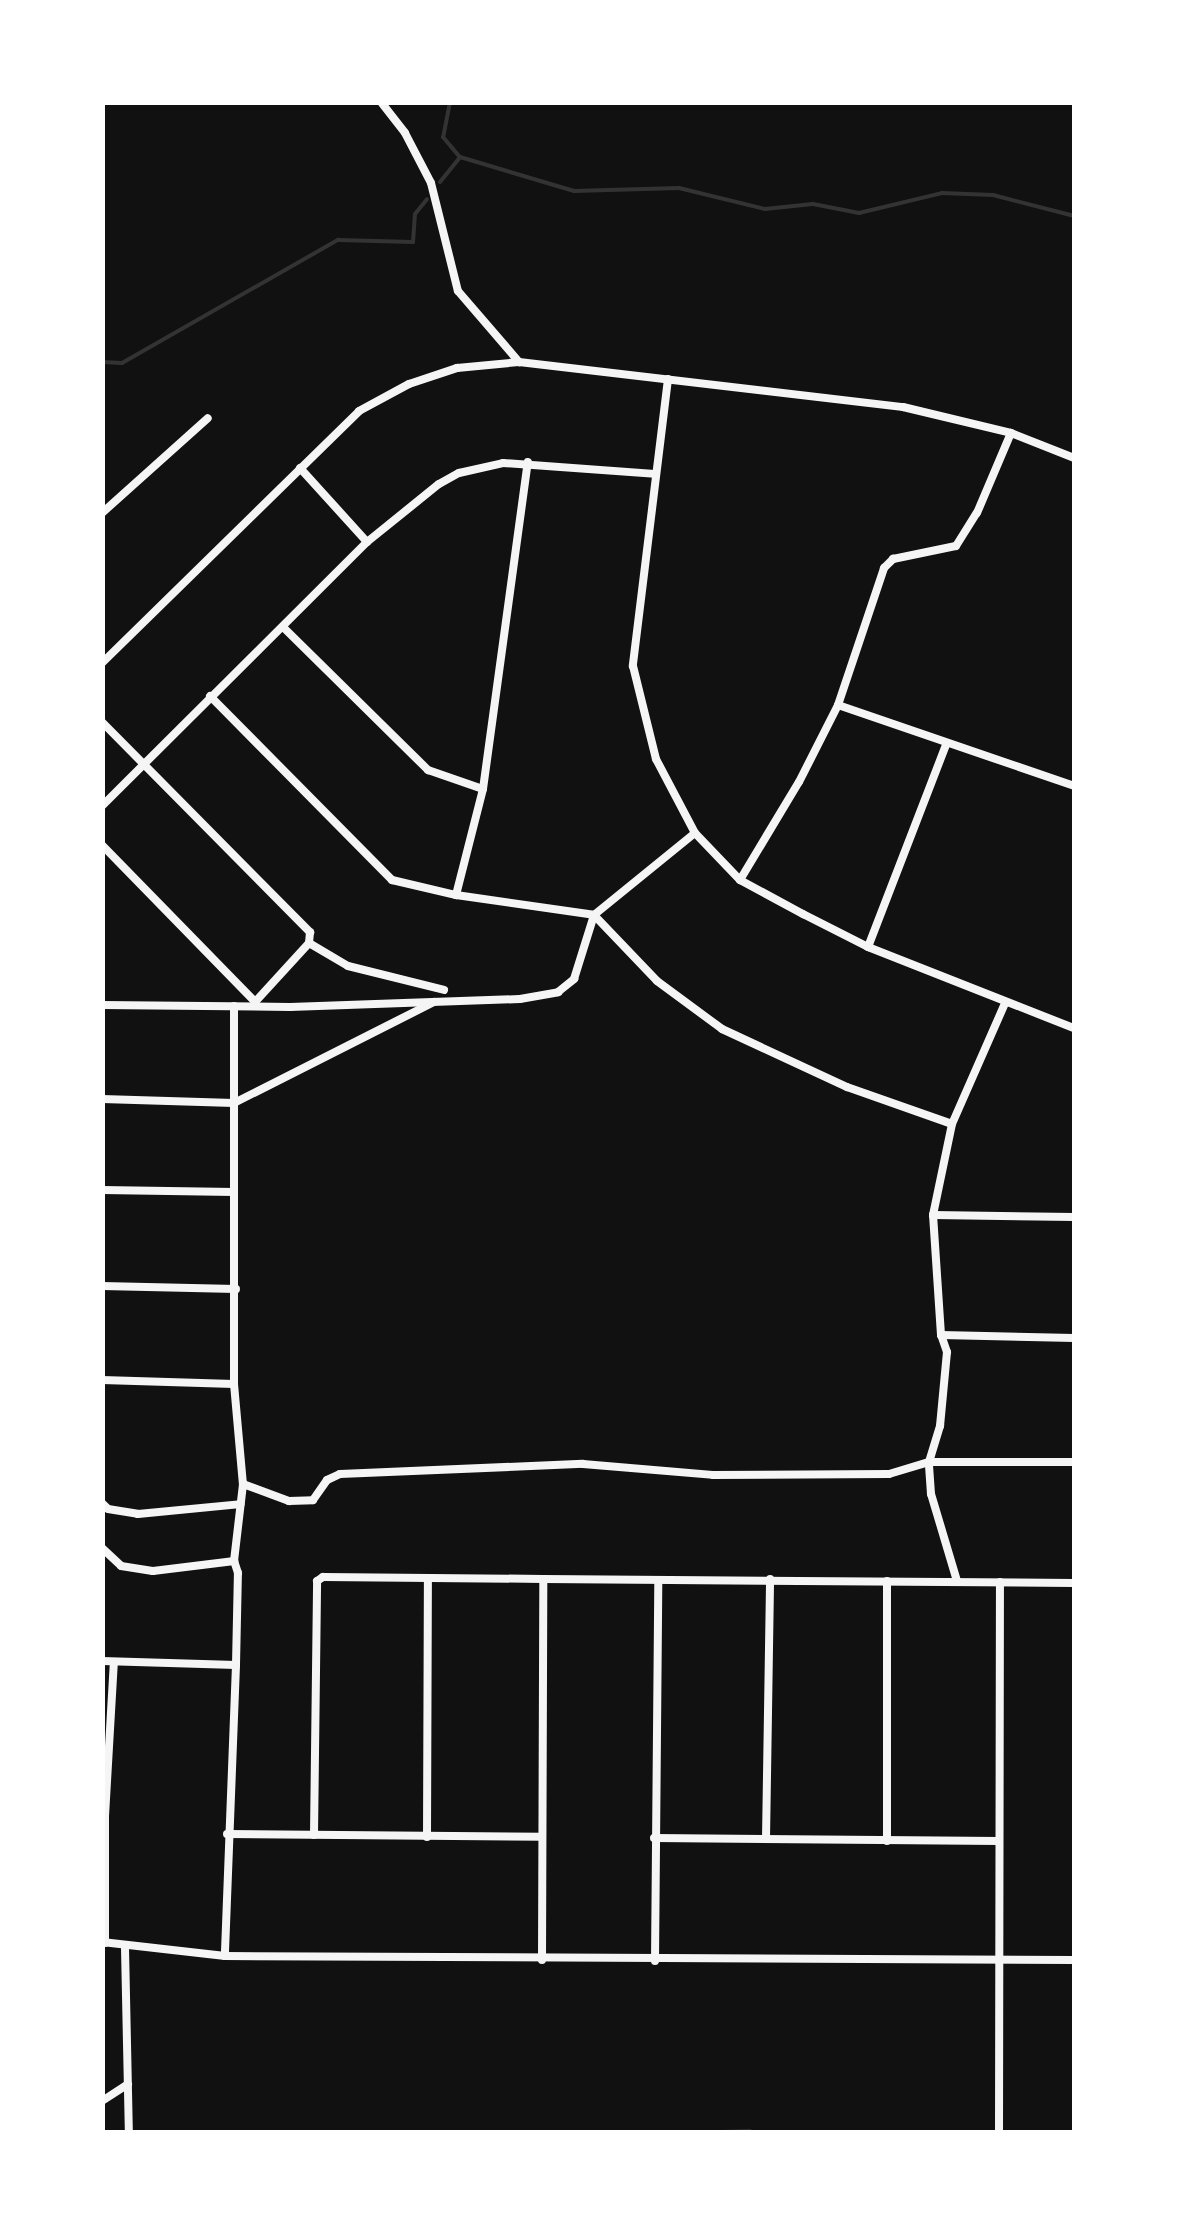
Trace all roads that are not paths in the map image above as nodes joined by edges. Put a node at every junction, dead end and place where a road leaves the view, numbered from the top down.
1 (381, 102) edge
2 (519, 362) junction
3 (668, 378) junction
4 (208, 418) dead end
5 (1011, 433) junction
6 (1074, 458) edge
7 (528, 462) junction
8 (300, 468) junction
9 (655, 474) junction
10 (102, 512) edge
11 (367, 542) junction
12 (283, 627) junction
13 (102, 664) edge
14 (210, 696) junction
15 (838, 705) junction
16 (102, 722) edge
17 (946, 745) junction
18 (144, 762) junction
19 (1074, 786) edge
20 (482, 789) junction
21 (102, 806) edge
22 (695, 833) junction
23 (102, 845) edge
24 (740, 880) junction
25 (456, 895) junction
26 (594, 915) junction
27 (310, 943) junction
28 (868, 947) junction
29 (444, 990) dead end
30 (438, 1000) junction
31 (1005, 1002) junction
32 (102, 1005) edge
33 (253, 1005) junction
34 (234, 1006) junction
35 (1074, 1028) edge
36 (102, 1099) edge
37 (234, 1104) junction
38 (952, 1124) junction
39 (102, 1190) edge
40 (234, 1192) junction
41 (933, 1215) junction
42 (1074, 1217) edge
43 (102, 1286) edge
44 (236, 1288) junction
45 (941, 1335) junction
46 (1074, 1338) edge
47 (102, 1380) edge
48 (234, 1384) junction
49 (929, 1462) junction
50 (1074, 1462) edge
51 (243, 1484) junction
52 (102, 1503) edge
53 (240, 1504) junction
54 (102, 1548) edge
55 (234, 1561) junction
56 (428, 1579) junction
57 (543, 1579) junction
58 (658, 1580) junction
59 (770, 1580) junction
60 (957, 1581) junction
61 (887, 1582) junction
62 (1000, 1582) junction
63 (1074, 1583) edge
64 (102, 1661) edge
65 (114, 1662) junction
66 (236, 1666) junction
67 (104, 1816) edge
68 (227, 1834) junction
69 (314, 1835) junction
70 (427, 1837) junction
71 (542, 1837) junction
72 (654, 1838) junction
73 (766, 1839) junction
74 (998, 1840) junction
75 (887, 1841) junction
76 (104, 1943) edge
77 (125, 1948) junction
78 (225, 1956) junction
79 (542, 1960) junction
80 (1074, 1960) edge
81 (655, 1961) junction
82 (998, 1962) junction
83 (128, 2084) junction
84 (102, 2101) edge
85 (129, 2132) edge
86 (999, 2132) edge

1 - 2 street
2 - 3 street
2 - 8 street
3 - 5 street
3 - 9 street
4 - 10 street
5 - 6 street
5 - 15 street
7 - 9 street
7 - 11 street
7 - 20 street
8 - 11 street
8 - 13 street
9 - 22 street
11 - 12 street
12 - 14 street
12 - 20 street
14 - 18 street
14 - 25 street
15 - 17 street
15 - 24 street
16 - 18 street
17 - 19 street
17 - 28 street
18 - 21 street
18 - 27 street
20 - 25 street
22 - 24 street
22 - 26 street
23 - 33 street
24 - 28 street
25 - 26 street
26 - 30 street
26 - 38 street
27 - 29 street
27 - 33 street
28 - 31 street
30 - 33 street
30 - 37 street
31 - 35 street
31 - 38 street
32 - 34 street
33 - 34 street
34 - 37 street
36 - 37 street
37 - 40 street
38 - 41 street
39 - 40 street
40 - 44 street
41 - 42 street
41 - 45 street
43 - 44 street
44 - 48 street
45 - 46 street
45 - 49 street
47 - 48 street
48 - 51 street
49 - 50 street
49 - 51 street
49 - 60 street
51 - 53 street
52 - 53 street
53 - 55 street
54 - 55 street
55 - 66 street
56 - 57 street
56 - 69 street
56 - 70 street
57 - 58 street
57 - 71 street
58 - 59 street
58 - 72 street
59 - 61 street
59 - 73 street
60 - 61 street
60 - 62 street
61 - 75 street
62 - 63 street
62 - 74 street
64 - 65 street
65 - 66 street
65 - 67 street
66 - 68 street
67 - 76 street
68 - 69 street
68 - 78 street
69 - 70 street
70 - 71 street
71 - 79 street
72 - 73 street
72 - 81 street
73 - 75 street
74 - 75 street
74 - 82 street
76 - 77 street
77 - 78 street
77 - 83 street
78 - 79 street
79 - 81 street
80 - 82 street
81 - 82 street
82 - 86 street
83 - 84 street
83 - 85 street

